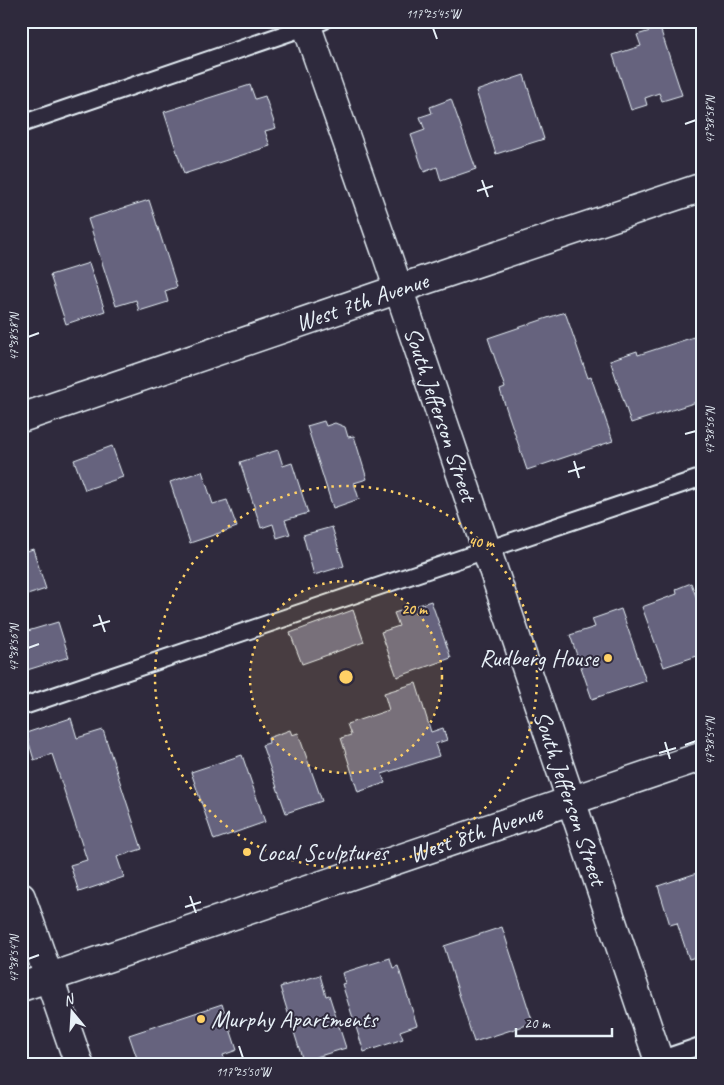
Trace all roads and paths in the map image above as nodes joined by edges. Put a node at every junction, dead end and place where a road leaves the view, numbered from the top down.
1 (312, 23) edge
2 (21, 124) edge
3 (703, 187) edge
4 (399, 289) junction
5 (21, 418) edge
6 (703, 477) edge
7 (487, 550) junction
8 (21, 707) edge
9 (703, 756) edge
10 (571, 800) junction
11 (21, 897) edge
12 (49, 978) junction
13 (21, 987) edge
14 (703, 1046) edge
15 (656, 1063) edge
16 (79, 1064) edge

1 - 2 lane
1 - 4 street, South Jefferson Street
3 - 4 street, West 7th Avenue
4 - 5 street, West 7th Avenue
4 - 7 street, South Jefferson Street
6 - 7 lane
7 - 8 lane
7 - 10 street, South Jefferson Street
9 - 10 street, West 8th Avenue
10 - 12 street, West 8th Avenue
10 - 15 street, South Jefferson Street
11 - 12 street
12 - 13 street, West 8th Avenue
12 - 16 street
14 - 15 lane

